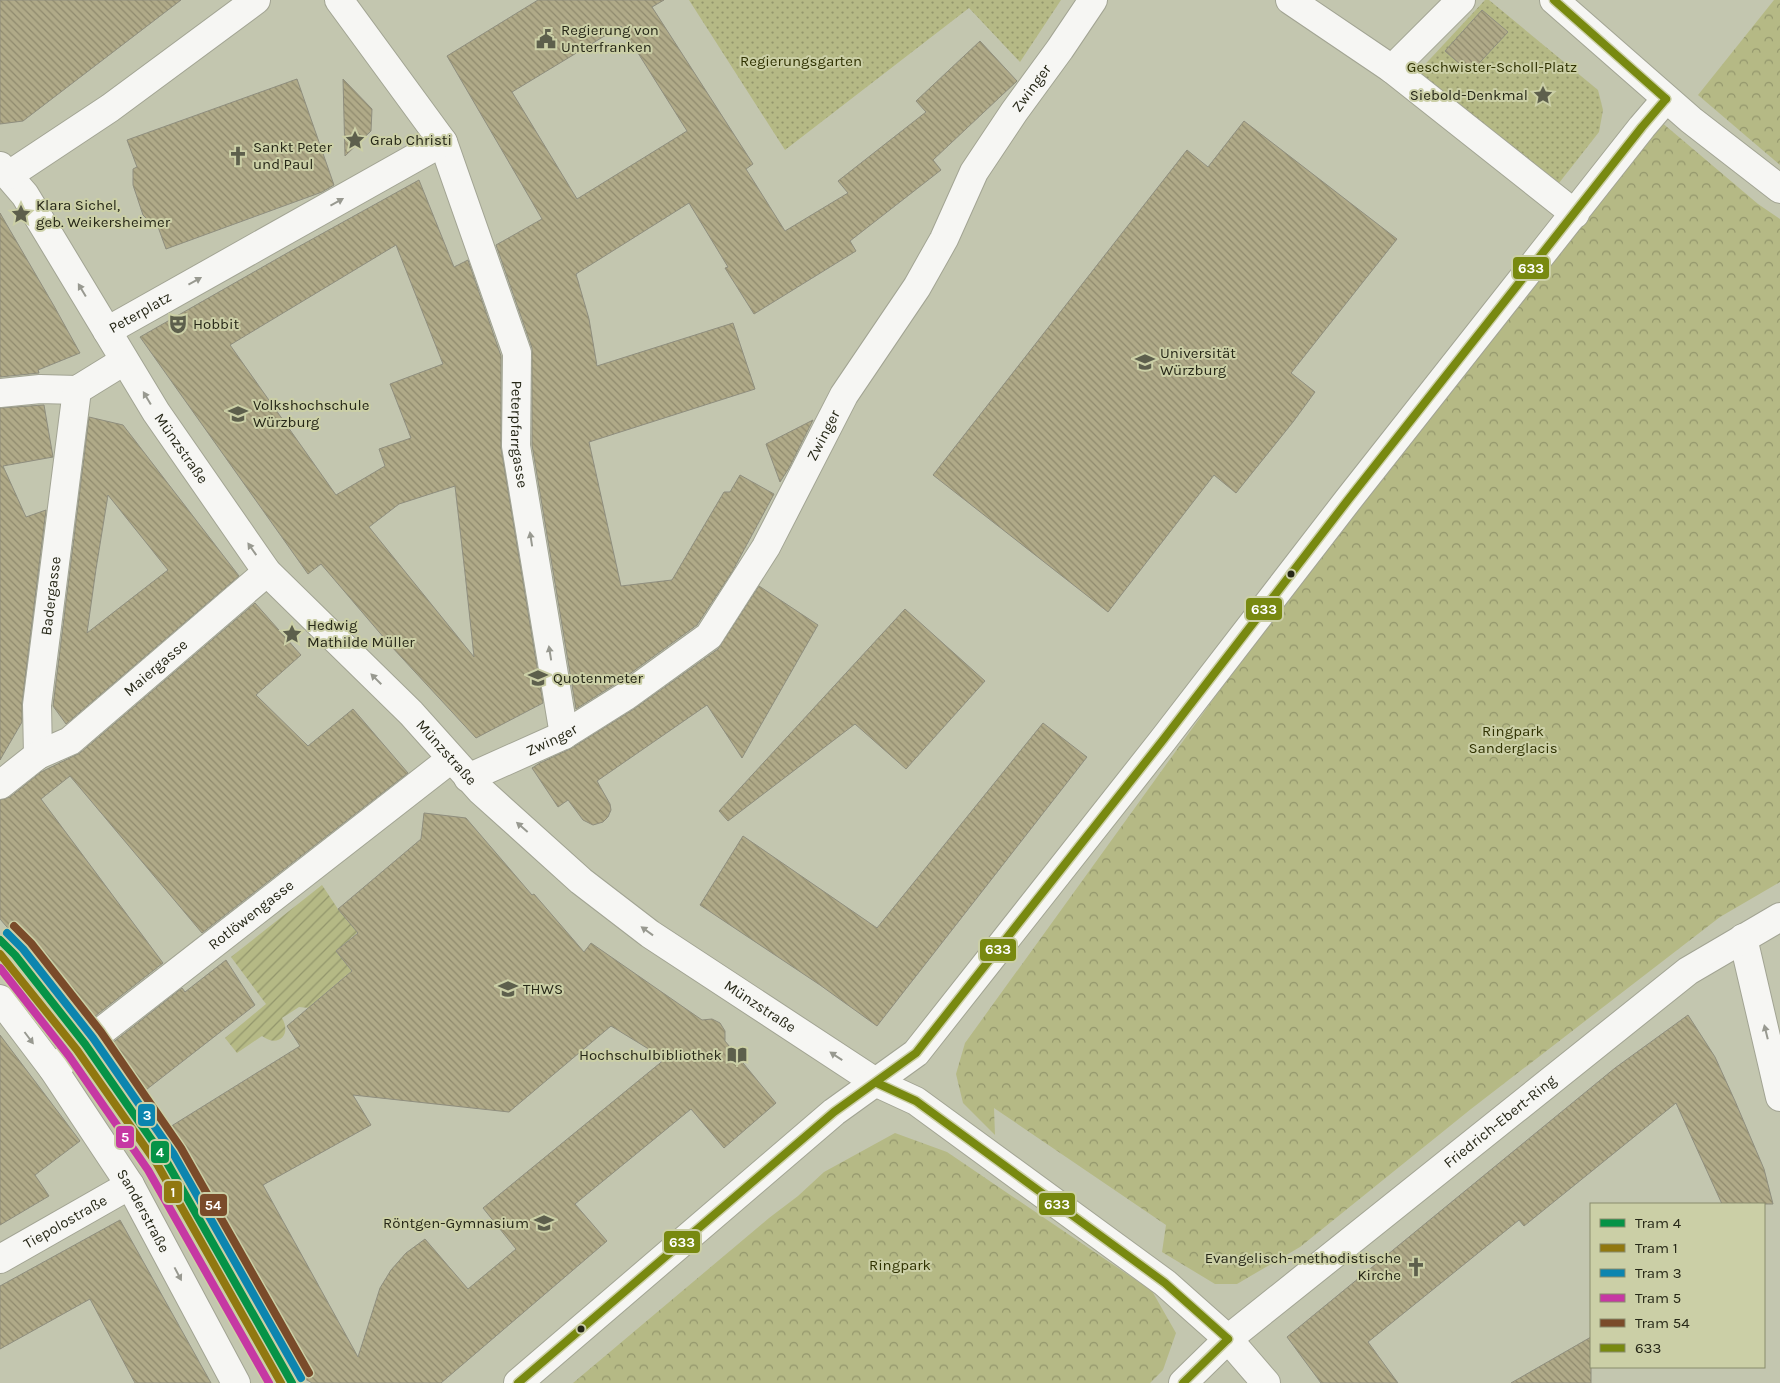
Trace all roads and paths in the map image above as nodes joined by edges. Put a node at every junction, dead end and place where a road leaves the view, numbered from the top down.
1 (256, 0) edge
2 (339, 0) edge
3 (1093, 0) edge
4 (1290, 0) edge
5 (1461, 0) edge
6 (1554, 0) edge
7 (1392, 69) junction
8 (1666, 99) junction
9 (444, 142) junction
10 (4, 171) edge
11 (1780, 189) edge
12 (1575, 214) junction
13 (107, 332) junction
14 (124, 361) junction
15 (77, 390) junction
16 (0, 393) edge
17 (267, 572) junction
18 (564, 735) junction
19 (38, 754) junction
20 (459, 769) junction
21 (0, 785) edge
22 (1780, 918) edge
23 (1743, 938) junction
24 (0, 999) edge
25 (53, 1070) junction
26 (877, 1083) junction
27 (1780, 1097) edge
28 (130, 1185) junction
29 (0, 1258) edge
30 (1228, 1339) junction
31 (236, 1383) edge
32 (518, 1383) edge
33 (1183, 1383) edge
34 (1266, 1383) edge

1 - 10 street, Peterplatz
2 - 9 street
3 - 18 street, Zwinger
4 - 7 street
5 - 7 street
6 - 8 street
7 - 12 street
8 - 11 street
8 - 12 street
13 -> 9 street, Peterplatz
18 -> 9 street, Peterpfarrgasse
13 -> 10 street, Peterplatz
12 - 26 street
13 - 14 street, Münzstraße
14 - 15 street
17 -> 14 street, Münzstraße
15 - 16 street
15 - 19 street, Badergasse
17 - 19 street, Maiergasse
20 -> 17 street, Münzstraße
18 - 20 street, Zwinger
19 - 21 street
20 - 25 street, Rotlöwengasse
26 -> 20 street, Münzstraße
22 - 23 street, Friedrich-Ebert-Ring
27 -> 23 street
23 - 30 street, Friedrich-Ebert-Ring
24 -> 25 street, Sanderstraße
25 - 28 street, Sanderstraße
26 - 30 street, Münzstraße
26 - 32 street
28 - 29 street, Tiepolostraße
28 -> 31 street, Sanderstraße
30 - 33 street, Friedrich-Ebert-Ring
30 - 34 street, Münzstraße

